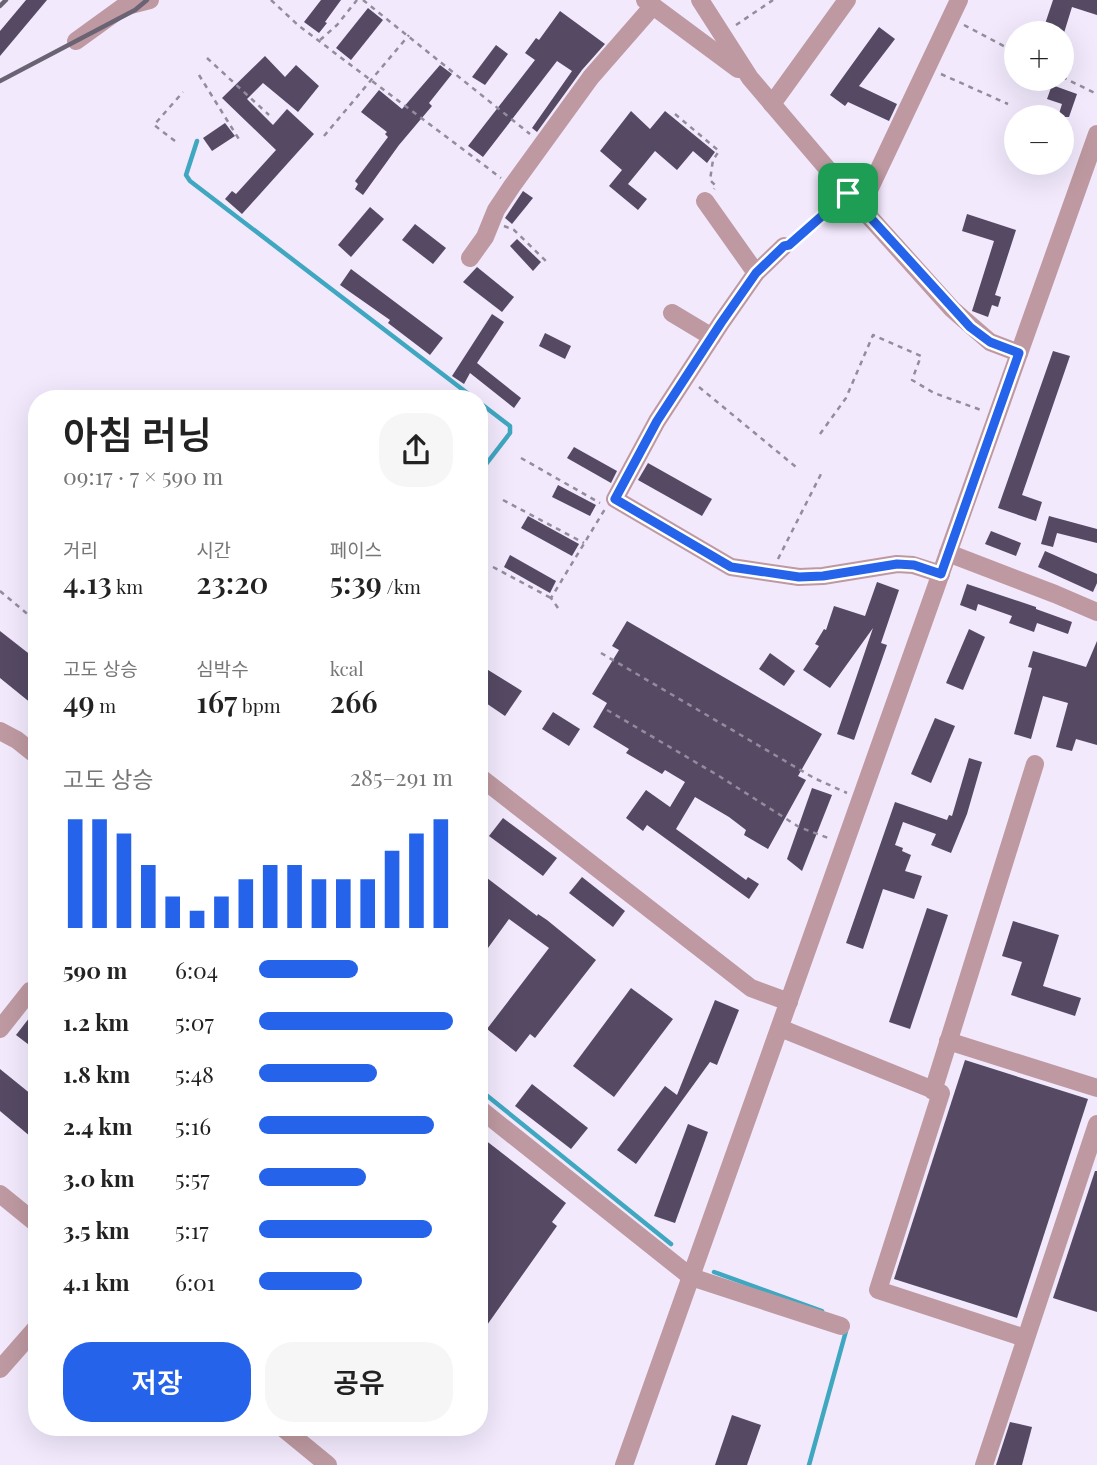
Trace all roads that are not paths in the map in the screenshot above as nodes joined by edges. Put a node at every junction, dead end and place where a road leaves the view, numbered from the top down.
1 (150, 0) edge
2 (701, 0) edge
3 (847, 0) edge
4 (959, 0) edge
5 (649, 3) edge
6 (76, 41) dead end
7 (750, 78) junction
8 (772, 104) junction
9 (1097, 134) edge
10 (705, 201) road end
11 (861, 207) junction
12 (784, 246) road end
13 (470, 258) dead end
14 (756, 273) junction
15 (672, 313) dead end
16 (712, 337) junction
17 (1019, 353) junction
18 (948, 553) junction
19 (941, 574) junction
20 (1097, 612) edge
21 (0, 731) edge
22 (28, 749) edge
23 (1035, 764) dead end
24 (488, 783) edge
25 (28, 993) edge
26 (789, 1002) junction
27 (780, 1028) junction
28 (0, 1029) edge
29 (948, 1041) junction
30 (1097, 1088) edge
31 (933, 1091) junction
32 (488, 1115) edge
33 (1097, 1124) edge
34 (0, 1194) edge
35 (28, 1217) edge
36 (691, 1277) junction
37 (841, 1326) dead end
38 (28, 1337) edge
39 (1026, 1338) junction
40 (0, 1369) edge
41 (293, 1436) edge
42 (328, 1465) edge
43 (624, 1465) edge
44 (984, 1465) edge

1 - 6 street
2 - 7 street
3 - 8 street
4 - 11 street
5 - 7 street
5 - 13 street
7 - 8 street
8 - 11 street
9 - 17 street
10 - 14 street
11 - 17 street
12 - 14 street
14 - 16 street
15 - 16 street
16 - 19 street
17 - 18 street
18 - 19 street
18 - 20 street
19 - 26 street
21 - 22 street
23 - 29 street
24 - 26 street
25 - 28 street
26 - 27 street
27 - 31 street
27 - 36 street
29 - 30 street
29 - 31 street
31 - 39 street
32 - 36 street
33 - 39 street
34 - 35 street
36 - 37 street
36 - 43 street
38 - 40 street
39 - 44 street
41 - 42 street

